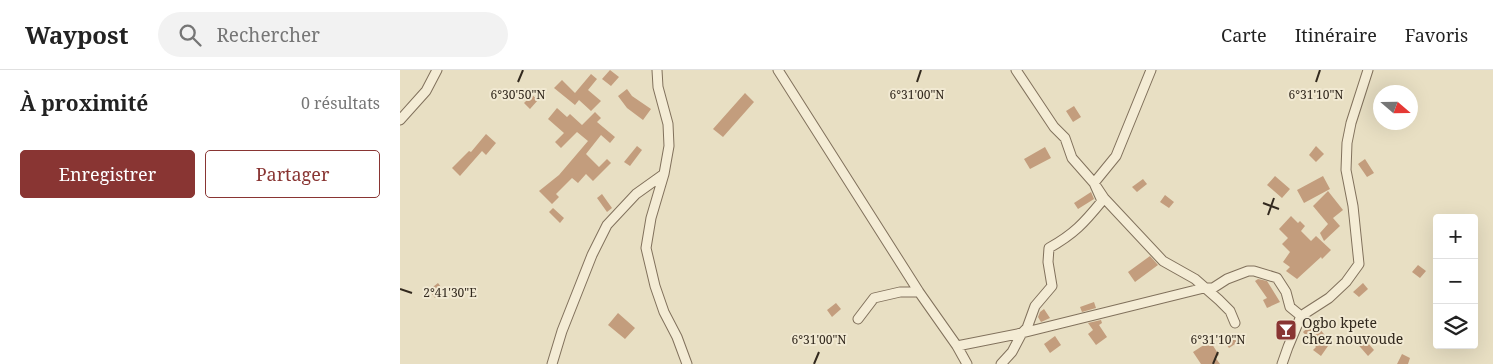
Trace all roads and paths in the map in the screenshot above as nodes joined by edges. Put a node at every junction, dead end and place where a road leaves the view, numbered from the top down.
1 (437, 70) edge
2 (657, 70) edge
3 (1016, 70) edge
4 (1151, 70) edge
5 (1368, 70) edge
6 (780, 71) edge
7 (400, 120) edge
8 (664, 174) junction
9 (1094, 183) junction
10 (1204, 288) junction
11 (919, 292) junction
12 (1301, 316) junction
13 (858, 319) dead end
14 (1236, 323) dead end
15 (1022, 333) junction
16 (957, 346) junction
17 (552, 364) edge
18 (687, 364) edge
19 (967, 364) edge
20 (1001, 364) edge
21 (1282, 364) edge

1 - 7 street
2 - 8 street
3 - 9 street
4 - 9 street
5 - 12 street
6 - 11 street
8 - 17 street
8 - 18 street
9 - 10 street
9 - 15 street
10 - 12 street
10 - 14 street
10 - 15 street
11 - 13 street
11 - 16 street
12 - 21 street
15 - 16 street
15 - 20 street
16 - 19 street

